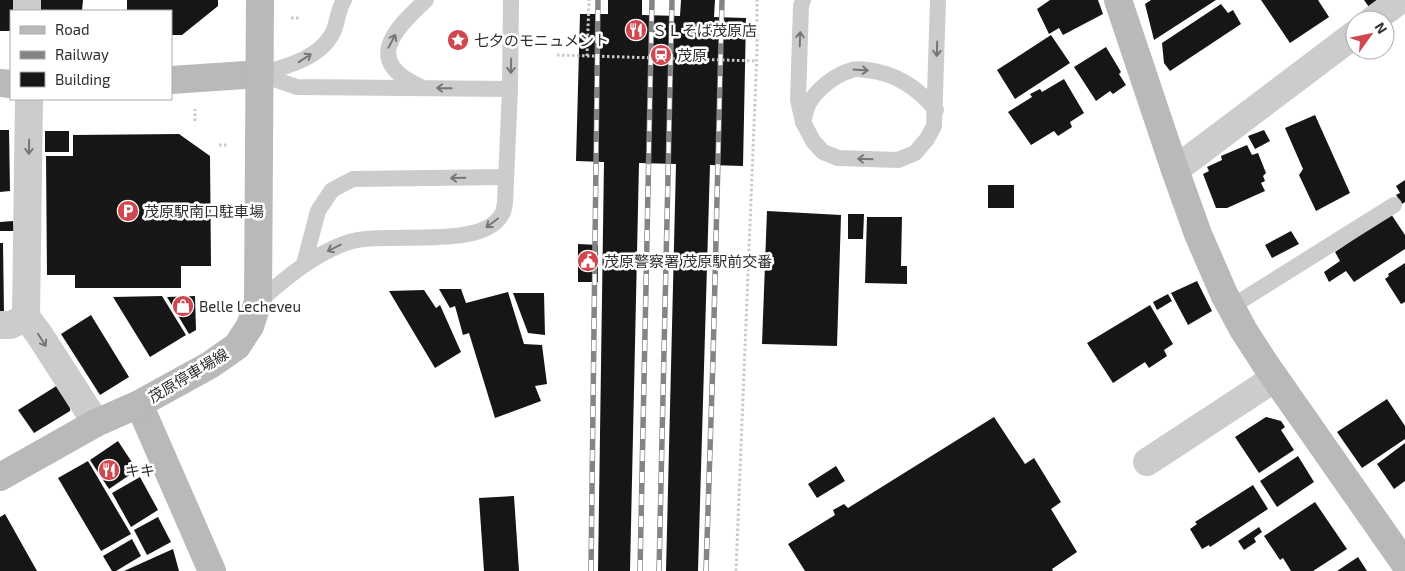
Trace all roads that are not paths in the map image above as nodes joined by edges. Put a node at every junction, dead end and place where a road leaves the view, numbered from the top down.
1 (260, 0) edge
2 (344, 0) edge
3 (426, 0) edge
4 (511, 0) edge
5 (803, 0) edge
6 (938, 0) edge
7 (1118, 0) edge
8 (1400, 0) edge
9 (1386, 10) edge
10 (1345, 42) edge
11 (260, 74) junction
12 (172, 80) edge
13 (423, 88) junction
14 (510, 89) junction
15 (29, 100) edge
16 (936, 110) junction
17 (803, 122) junction
18 (1174, 170) junction
19 (506, 177) junction
20 (1394, 205) dead end
21 (304, 264) junction
22 (258, 302) junction
23 (1231, 307) junction
24 (26, 317) junction
25 (0, 325) edge
26 (1275, 378) junction
27 (139, 404) junction
28 (96, 422) junction
29 (1147, 462) dead end
30 (0, 477) edge
31 (1405, 564) edge
32 (212, 571) edge

1 - 11 street, 茂原停車場線
11 -> 2 lane
13 -> 3 lane
4 -> 14 lane
17 -> 5 lane
6 -> 16 lane
7 - 18 street
8 - 9 street
10 - 18 street
11 - 12 street
11 - 13 lane
11 - 22 street, 茂原停車場線
14 -> 13 lane
14 - 19 lane
15 -> 24 street
17 -> 16 lane
16 -> 17 lane
18 - 23 street
19 -> 21 lane
19 -> 21 lane
20 - 23 lane
21 - 22 lane
22 - 27 street, 茂原停車場線
23 - 26 street
24 - 25 street
24 -> 28 street
26 - 29 street
26 - 31 street
27 - 28 street, 茂原停車場線
27 - 32 street
28 - 30 street, 茂原停車場線

